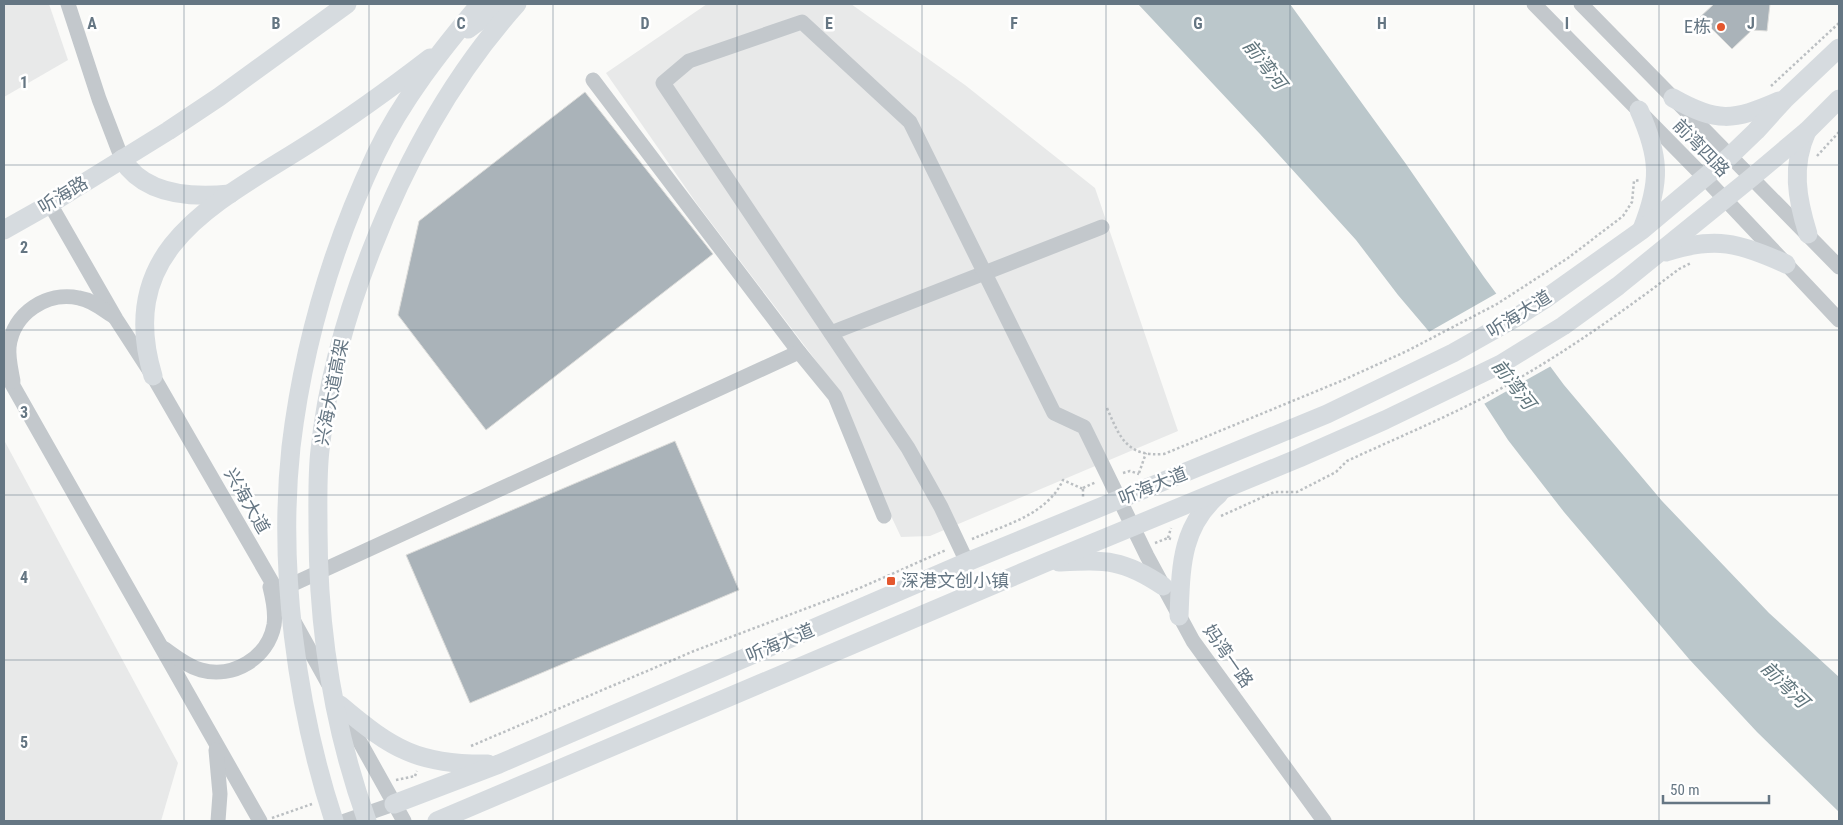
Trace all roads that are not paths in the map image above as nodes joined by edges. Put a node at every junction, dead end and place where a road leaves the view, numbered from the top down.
1 (68, 4) edge
2 (347, 4) edge
3 (480, 4) edge
4 (502, 4) edge
5 (517, 4) edge
6 (1534, 4) edge
7 (1581, 4) edge
8 (1839, 48) edge
9 (593, 80) dead end
10 (1673, 98) junction
11 (1785, 99) junction
12 (1839, 99) edge
13 (1639, 110) junction
14 (1808, 130) junction
15 (1729, 156) junction
16 (122, 159) junction
17 (1705, 178) junction
18 (1751, 178) junction
19 (230, 194) junction
20 (1725, 200) junction
21 (50, 204) junction
22 (1102, 227) dead end
23 (4, 230) edge
24 (1642, 230) junction
25 (1808, 234) junction
26 (1658, 255) junction
27 (1786, 264) junction
28 (1839, 268) edge
29 (985, 273) junction
30 (116, 319) junction
31 (1839, 320) edge
32 (831, 334) junction
33 (799, 352) junction
34 (4, 370) edge
35 (153, 376) junction
36 (4, 379) edge
37 (16, 392) junction
38 (1225, 489) junction
39 (1120, 499) junction
40 (884, 516) dead end
41 (1133, 527) junction
42 (967, 562) junction
43 (1047, 562) junction
44 (268, 576) junction
45 (1163, 586) junction
46 (277, 591) junction
47 (1179, 616) junction
48 (160, 645) junction
49 (340, 705) junction
50 (215, 741) junction
51 (499, 764) junction
52 (500, 794) junction
53 (394, 804) junction
54 (218, 821) edge
55 (260, 821) edge
56 (334, 821) edge
57 (345, 821) edge
58 (367, 821) edge
59 (404, 821) edge
60 (437, 821) edge
61 (477, 821) edge
62 (1324, 821) edge

1 - 16 street
2 - 16 main road, 听海路
3 - 56 main road, 兴海大道高架
4 - 19 main road
5 - 58 main road, 兴海大道高架
6 - 13 street, 前湾四路
7 - 10 street, 前湾四路
8 - 11 main road, 听海大道
9 - 33 street
10 - 11 main road
10 - 15 street, 前湾四路
11 - 15 main road, 听海大道
12 - 14 main road, 听海大道
13 - 17 street, 前湾四路
13 - 24 main road
14 - 18 main road, 听海大道
14 - 25 main road
15 - 17 main road, 听海大道
15 - 18 street, 前湾四路
16 - 19 main road
16 - 21 main road, 听海路
17 - 20 street, 前湾四路
17 - 24 main road, 听海大道
18 - 20 main road, 听海大道
18 - 25 street, 前湾四路
19 - 35 main road
20 - 26 main road, 听海大道
20 - 27 street, 前湾四路
21 - 23 main road, 听海路
21 - 30 street, 兴海大道
22 - 29 street
24 - 39 main road, 听海大道
25 - 28 street, 前湾四路
26 - 27 main road
26 - 38 main road, 听海大道
27 - 31 street, 前湾四路
29 - 32 street
29 - 32 street, 妈湾一路
29 - 39 street, 妈湾一路
30 - 35 street, 兴海大道
30 - 37 street
32 - 42 street
33 - 40 street
33 - 46 street
34 - 37 street
35 - 44 street, 兴海大道
36 - 37 street
37 - 48 street
38 - 41 main road, 听海大道
38 - 47 main road
39 - 41 street, 妈湾一路
39 - 42 main road, 听海大道
41 - 43 main road, 听海大道
41 - 45 street, 妈湾一路
42 - 51 main road, 听海大道
43 - 45 main road
43 - 52 main road, 听海大道
44 - 46 street, 兴海大道
44 - 48 street
45 - 47 street, 妈湾一路
46 - 49 street, 兴海大道
47 - 62 street, 妈湾一路
48 - 50 street
49 - 51 main road
49 - 53 street, 兴海大道
50 - 54 street
50 - 55 street
51 - 53 main road, 听海大道
52 - 60 main road, 听海大道
52 - 61 main road
53 - 57 street
53 - 59 street, 兴海大道

